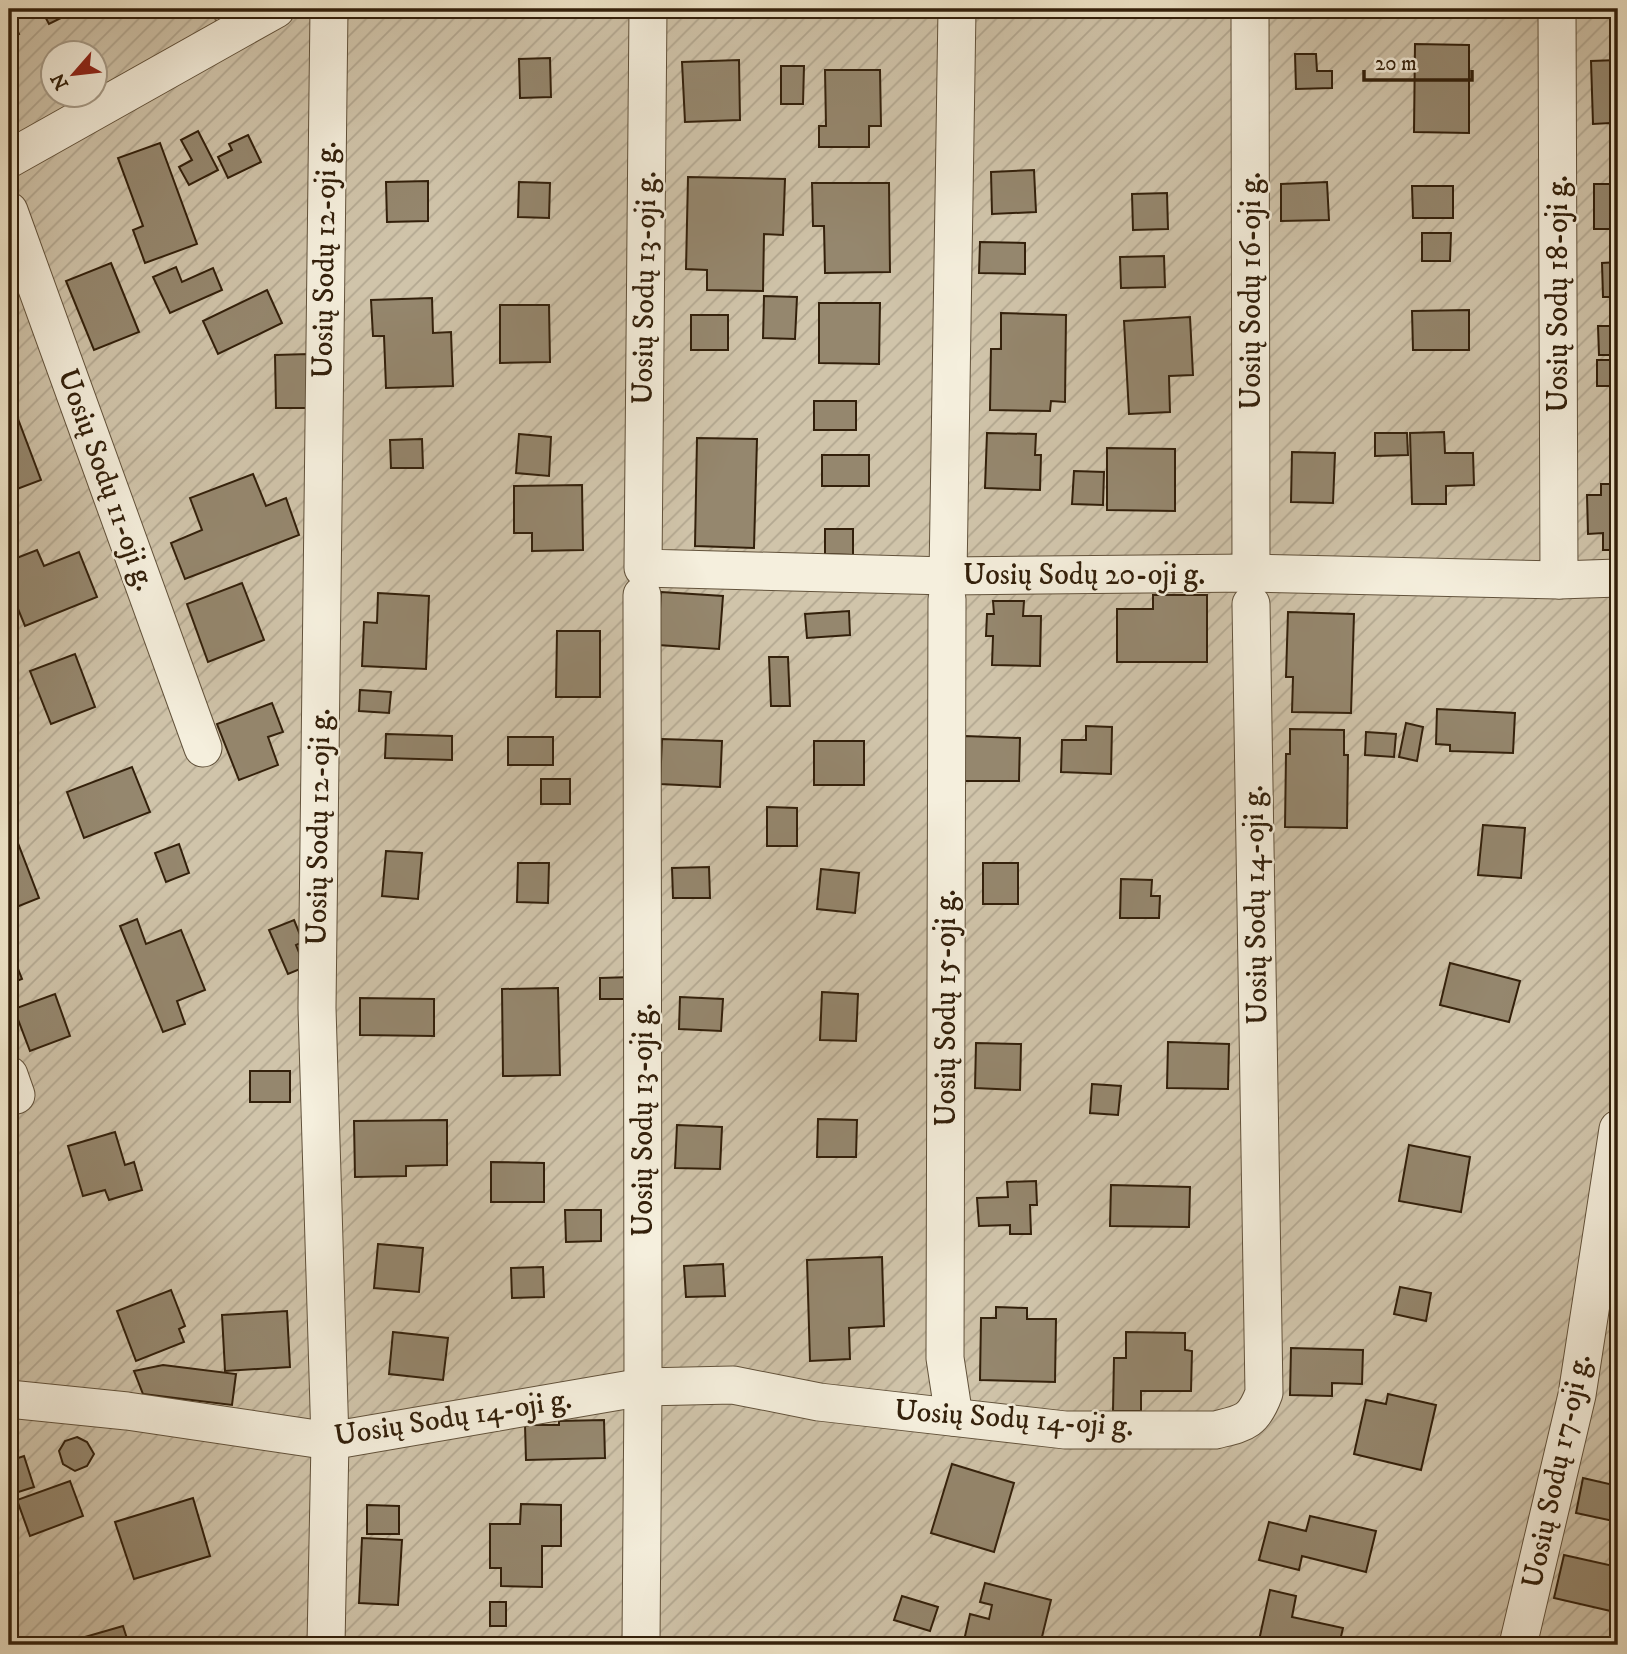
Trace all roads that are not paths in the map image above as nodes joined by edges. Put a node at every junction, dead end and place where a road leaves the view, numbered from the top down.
1 (276, 9) edge
2 (329, 9) edge
3 (648, 9) edge
4 (957, 9) edge
5 (1251, 9) edge
6 (1557, 9) edge
7 (9, 159) edge
8 (9, 211) edge
9 (1618, 578) edge
10 (1559, 580) junction
11 (643, 582) junction
12 (948, 588) junction
13 (1251, 589) junction
14 (203, 748) dead end
15 (1618, 1129) edge
16 (643, 1387) junction
17 (9, 1399) edge
18 (954, 1417) junction
19 (330, 1441) junction
20 (326, 1645) edge
21 (641, 1645) edge
22 (1518, 1645) edge

1 - 7 street
2 - 19 street, Uosių Sodų 12-oji g.
3 - 11 street, Uosių Sodų 13-oji g.
4 - 12 street, Uosių Sodų 20-oji g.
5 - 13 street, Uosių Sodų 16-oji g.
6 - 10 street, Uosių Sodų 18-oji g.
8 - 14 street, Uosių Sodų 11-oji g.
9 - 10 street, Uosių Sodų 20-oji g.
10 - 13 street, Uosių Sodų 20-oji g.
11 - 12 street
11 - 16 street, Uosių Sodų 13-oji g.
12 - 13 street, Uosių Sodų 20-oji g.
12 - 18 street, Uosių Sodų 15-oji g.
13 - 18 street, Uosių Sodų 14-oji g.
15 - 22 street, Uosių Sodų 17-oji g.
16 - 18 street, Uosių Sodų 14-oji g.
16 - 19 street, Uosių Sodų 14-oji g.
16 - 21 street, Uosių Sodų 13-oji g.
17 - 19 street, Uosių Sodų 14-oji g.
19 - 20 street, Uosių Sodų 12-oji g.

